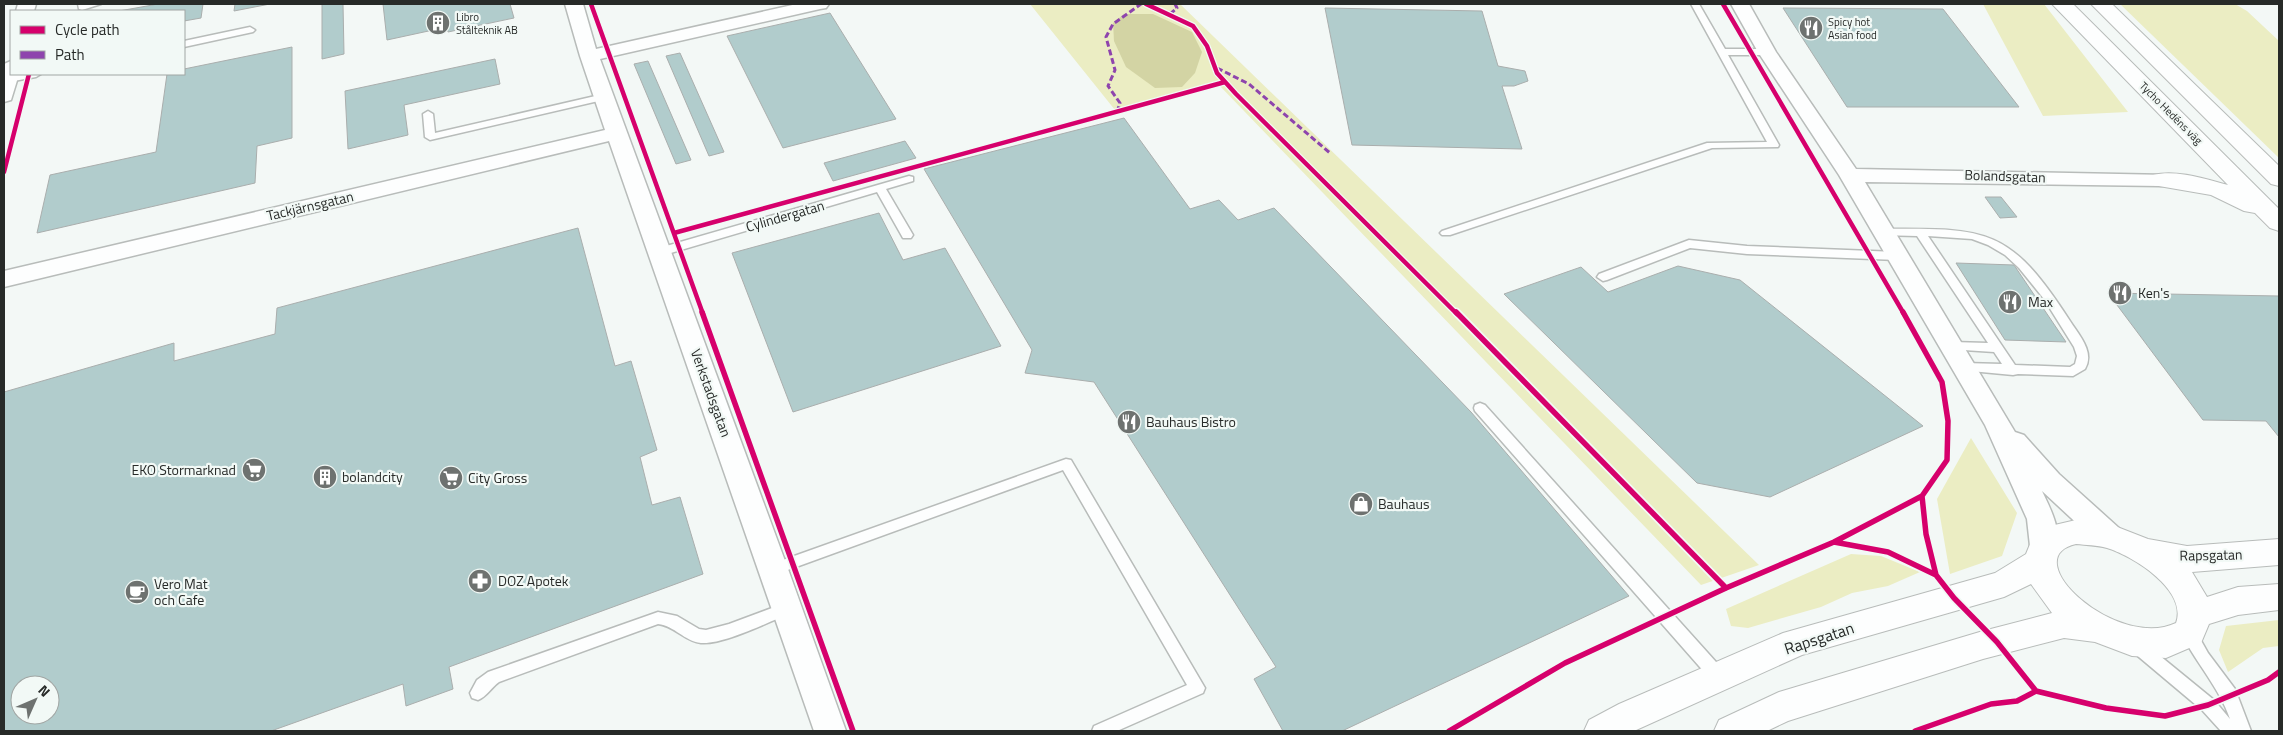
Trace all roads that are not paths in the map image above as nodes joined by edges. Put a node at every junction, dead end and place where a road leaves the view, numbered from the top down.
1 (82, 4) edge
2 (97, 4) edge
3 (574, 4) edge
4 (820, 4) edge
5 (1695, 4) edge
6 (1740, 4) edge
7 (2062, 4) edge
8 (2101, 4) edge
9 (250, 30) dead end
10 (185, 44) edge
11 (1722, 52) junction
12 (1767, 52) junction
13 (588, 56) junction
14 (33, 75) edge
15 (6, 85) edge
16 (604, 97) junction
17 (428, 114) dead end
18 (617, 133) junction
19 (2212, 155) junction
20 (1850, 174) junction
21 (909, 179) dead end
22 (2279, 179) edge
23 (2161, 180) junction
24 (880, 188) junction
25 (2279, 224) edge
26 (1446, 233) dead end
27 (1882, 233) junction
28 (1921, 234) junction
29 (908, 235) dead end
30 (660, 252) junction
31 (1896, 256) junction
32 (1603, 277) dead end
33 (4, 279) edge
34 (1952, 346) junction
35 (1998, 348) junction
36 (1964, 367) junction
37 (2013, 371) junction
38 (1480, 408) dead end
39 (1998, 424) junction
40 (2109, 536) junction
41 (2144, 550) junction
42 (2279, 552) edge
43 (2042, 554) junction
44 (774, 569) junction
45 (2279, 597) edge
46 (788, 608) junction
47 (2192, 624) junction
48 (2096, 628) junction
49 (2132, 642) junction
50 (1719, 677) junction
51 (478, 693) dead end
52 (830, 731) edge
53 (1100, 731) edge
54 (1602, 731) edge
55 (1732, 731) edge
56 (2231, 731) edge
57 (2243, 731) edge

1 - 2 lane
3 - 13 street, Verkstadsgatan
4 - 13 street
5 - 11 lane
6 - 12 street
7 - 19 street, Tycho Hedéns väg
8 - 22 street
9 - 10 lane
11 - 12 lane
11 - 26 lane
12 - 20 street
13 - 16 street, Verkstadsgatan
14 - 15 lane
16 - 17 lane
16 - 18 street, Verkstadsgatan
18 - 30 street, Verkstadsgatan
18 - 33 street, Tackjärnsgatan
19 - 23 street
19 - 25 street, Tycho Hedéns väg
20 - 23 street, Bolandsgatan
20 - 27 street
21 - 24 lane, Cylindergatan
23 - 25 street
24 - 29 lane
24 - 30 lane, Cylindergatan
27 - 28 lane
27 - 31 street
28 - 35 lane
28 - 37 lane
30 - 44 street, Verkstadsgatan
31 - 32 lane
31 - 34 street
34 - 35 lane
34 - 36 street
35 - 37 lane
36 - 37 lane
36 - 39 street
38 - 50 lane
39 - 40 street
39 - 43 street
40 - 41 street
40 - 43 street
41 - 42 street, Rapsgatan
41 - 47 street
43 - 48 street
43 - 50 street, Rapsgatan
44 - 46 street, Verkstadsgatan
44 - 53 lane
45 - 47 street
46 - 51 lane
46 - 52 street, Verkstadsgatan
47 - 49 street
47 - 57 lane
48 - 49 street
48 - 55 street
49 - 56 lane
50 - 54 street, Rapsgatan

